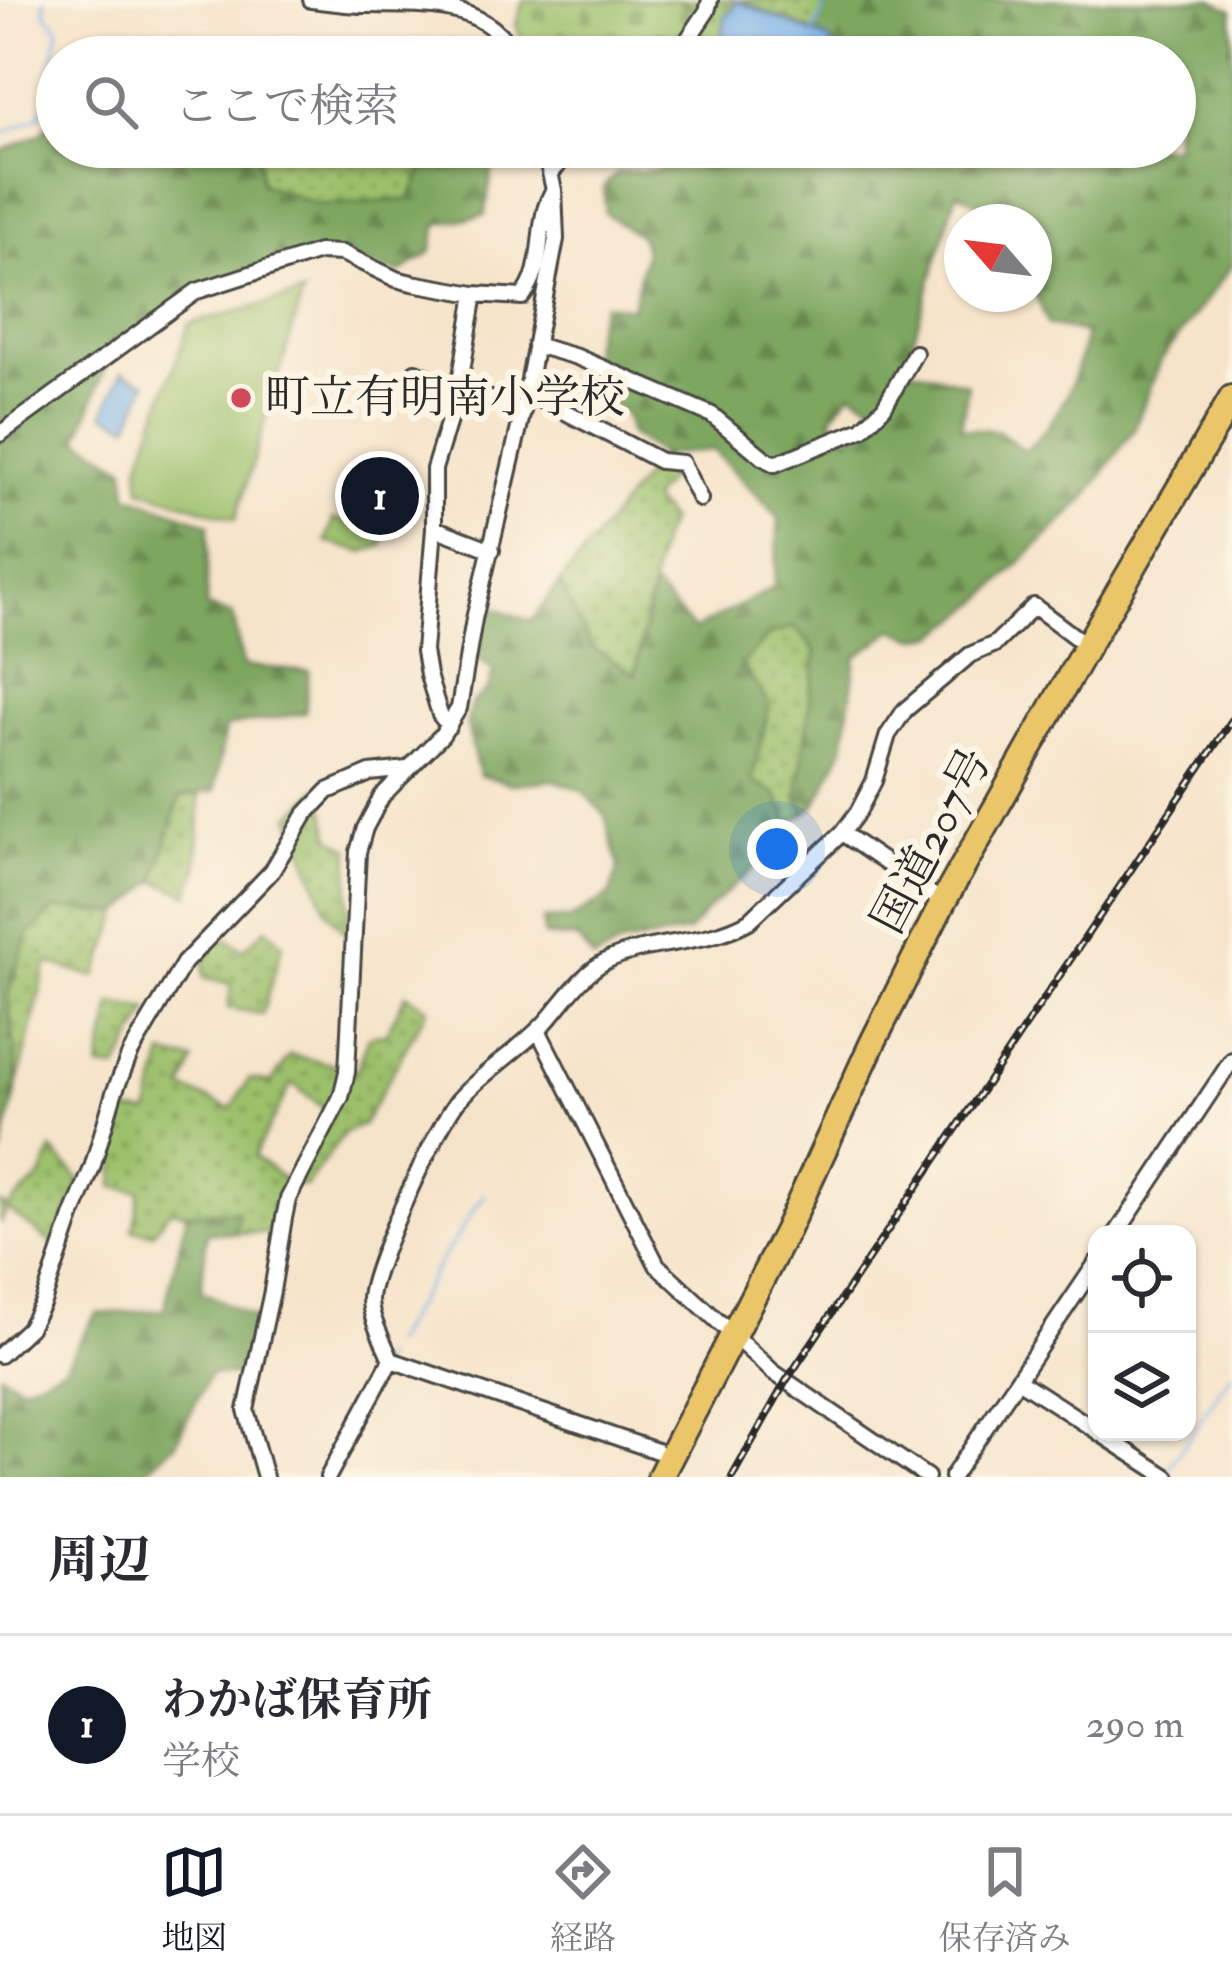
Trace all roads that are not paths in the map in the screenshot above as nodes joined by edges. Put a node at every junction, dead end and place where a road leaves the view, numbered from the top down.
1 (310, 0) edge
2 (710, 0) edge
3 (505, 36) edge
4 (690, 36) edge
5 (551, 168) edge
6 (555, 168) edge
7 (552, 172) junction
8 (554, 190) junction
9 (475, 293) junction
10 (536, 345) junction
11 (915, 353) dead end
12 (415, 372) dead end
13 (458, 388) junction
14 (526, 392) junction
15 (1232, 398) edge
16 (523, 411) junction
17 (0, 434) edge
18 (700, 499) dead end
19 (434, 528) junction
20 (492, 550) junction
21 (1087, 646) junction
22 (449, 726) junction
23 (407, 769) junction
24 (842, 833) junction
25 (944, 902) junction
26 (538, 1030) junction
27 (1232, 1060) edge
28 (1122, 1225) edge
29 (1088, 1275) edge
30 (732, 1337) junction
31 (0, 1354) edge
32 (392, 1360) junction
33 (1018, 1379) junction
34 (1088, 1424) edge
35 (1113, 1441) edge
36 (658, 1464) edge
37 (265, 1477) edge
38 (328, 1477) edge
39 (645, 1477) edge
40 (928, 1477) edge
41 (952, 1477) edge
42 (1167, 1477) edge

1 - 3 street
2 - 4 street
5 - 7 street
6 - 7 street
7 - 8 street
8 - 9 street
8 - 10 street
9 - 13 street
9 - 17 street
10 - 11 street
10 - 14 street
12 - 13 street
13 - 16 street
13 - 19 street
14 - 16 street
14 - 18 street
15 - 21 highway, 国道207号
16 - 20 street
19 - 20 street
19 - 22 street
20 - 22 street
21 - 24 street
21 - 25 highway, 国道207号
22 - 23 street
23 - 31 street
23 - 37 street
24 - 25 street
24 - 26 street
25 - 30 highway, 国道207号
26 - 30 street
26 - 32 street
27 - 28 street
29 - 33 street
30 - 36 highway, 国道207号
30 - 40 street
32 - 36 street
32 - 38 street
33 - 34 street
33 - 41 street
35 - 42 street
36 - 39 highway, 国道207号

